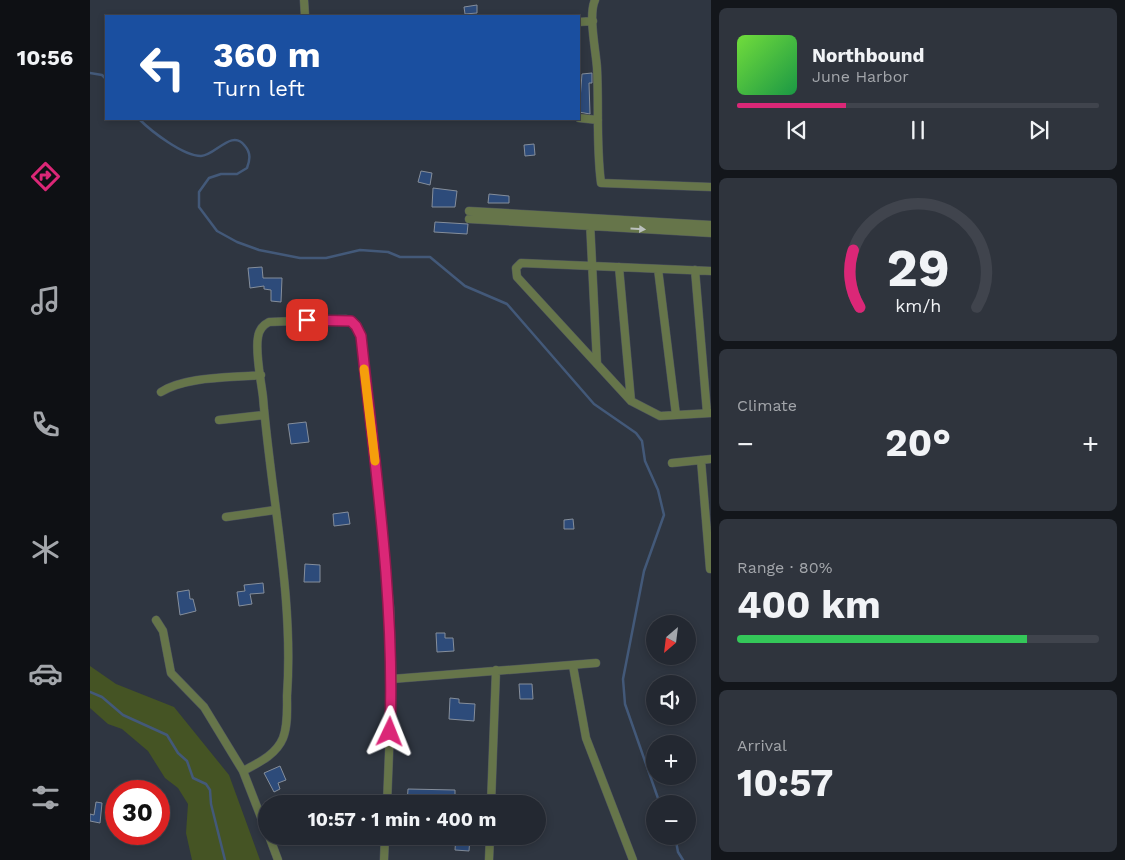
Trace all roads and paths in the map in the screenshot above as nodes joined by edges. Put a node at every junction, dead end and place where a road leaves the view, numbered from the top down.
1 (304, 0) edge
2 (595, 0) edge
3 (305, 15) edge
4 (593, 21) junction
5 (580, 22) edge
6 (580, 118) edge
7 (598, 120) junction
8 (711, 187) edge
9 (469, 215) dead end
10 (590, 222) junction
11 (711, 225) edge
12 (711, 233) edge
13 (590, 266) junction
14 (619, 267) junction
15 (658, 269) junction
16 (695, 270) junction
17 (711, 271) edge
18 (597, 364) junction
19 (261, 375) junction
20 (161, 392) dead end
21 (631, 401) junction
22 (709, 413) edge
23 (264, 415) junction
24 (676, 415) junction
25 (219, 420) dead end
26 (711, 459) edge
27 (700, 460) junction
28 (672, 463) dead end
29 (275, 510) junction
30 (226, 517) dead end
31 (710, 569) edge
32 (156, 620) dead end
33 (596, 662) dead end
34 (573, 666) junction
35 (496, 670) junction
36 (392, 679) junction
37 (243, 771) junction
38 (387, 795) edge
39 (492, 795) edge
40 (258, 809) edge
41 (272, 845) edge
42 (385, 845) edge
43 (490, 845) edge
44 (278, 860) edge
45 (384, 860) edge
46 (489, 860) edge
47 (633, 860) edge

1 - 3 street
2 - 4 street
4 - 5 street
4 - 7 street
6 - 7 street
7 - 8 street
9 - 10 street
10 - 11 street
10 -> 12 street
10 - 13 street
13 - 14 street
13 - 18 street
13 - 18 street
14 - 15 street
14 - 21 street
15 - 16 street
15 - 24 street
16 - 17 street
16 - 22 street
18 - 21 street
19 - 20 street
19 - 23 street
19 - 36 street
21 - 24 street
22 - 24 street
23 - 25 street
23 - 29 street
26 - 27 street
27 - 28 street
27 - 31 street
29 - 30 street
29 - 37 street
32 - 37 street
33 - 34 street
34 - 35 street
34 - 47 street
35 - 36 street
35 - 39 street
36 - 38 street
37 - 40 street
41 - 44 street
42 - 45 street
43 - 46 street

